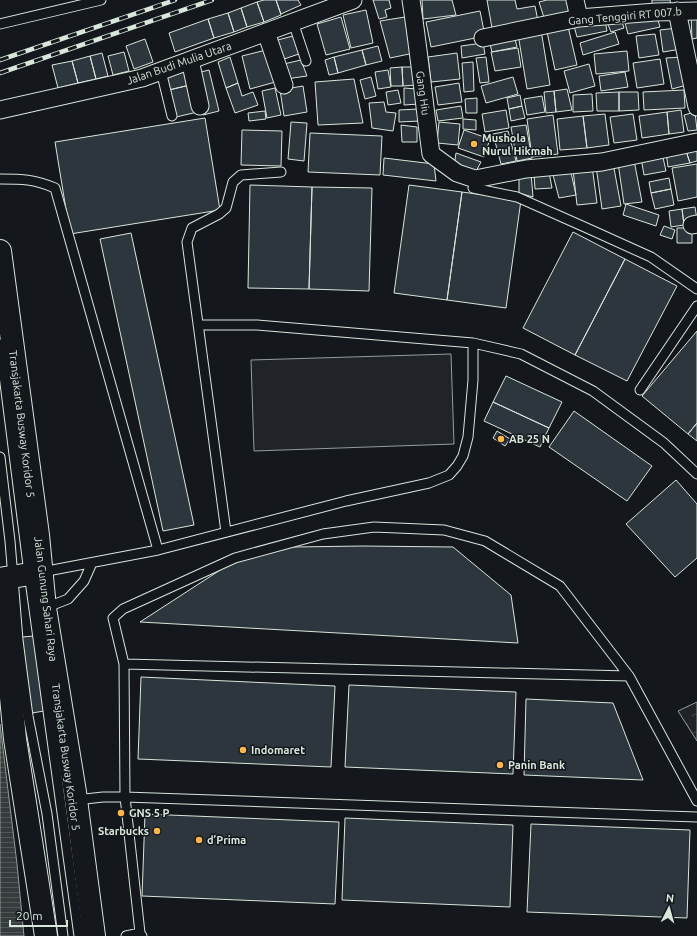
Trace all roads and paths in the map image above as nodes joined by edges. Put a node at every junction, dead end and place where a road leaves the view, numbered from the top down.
1 (101, 0) edge
2 (353, 0) edge
3 (411, 0) edge
4 (575, 0) edge
5 (677, 11) junction
6 (697, 11) edge
7 (579, 18) junction
8 (293, 22) junction
9 (0, 24) edge
10 (266, 32) junction
11 (483, 38) dead end
12 (190, 60) junction
13 (306, 61) dead end
14 (161, 71) junction
15 (284, 85) dead end
16 (200, 106) dead end
17 (697, 107) edge
18 (0, 110) edge
19 (172, 116) dead end
20 (697, 142) edge
21 (281, 172) dead end
22 (0, 179) edge
23 (473, 188) dead end
24 (0, 256) edge
25 (697, 289) edge
26 (697, 306) edge
27 (198, 325) junction
28 (473, 343) junction
29 (0, 344) edge
30 (640, 390) dead end
31 (0, 457) edge
32 (697, 474) edge
33 (226, 532) junction
34 (158, 550) junction
35 (92, 563) junction
36 (17, 576) edge
37 (45, 608) junction
38 (124, 664) junction
39 (4, 675) edge
40 (629, 676) junction
41 (125, 797) junction
42 (76, 800) junction
43 (697, 801) edge
44 (697, 817) edge
45 (141, 934) edge
46 (46, 936) edge
47 (63, 936) edge
48 (79, 936) edge
49 (94, 936) edge
50 (126, 936) edge

1 - 9 lane
2 - 8 street, Jalan Budi Mulia Utara
3 - 20 street, Gang Hiu
4 - 7 street
5 - 6 street, Gang Tenggiri RT 007.b
5 - 7 street, Gang Tenggiri RT 007.b
5 - 17 street
7 - 11 street, Gang Tenggiri RT 007.b
8 - 10 street, Jalan Budi Mulia Utara
8 - 13 lane
10 - 12 street, Jalan Budi Mulia Utara
10 - 15 street
12 - 14 street, Jalan Budi Mulia Utara
12 - 16 street
14 - 18 street, Jalan Budi Mulia Utara
14 - 19 lane
21 - 27 lane
22 - 34 lane
23 - 25 lane
24 - 36 main road, Jalan Gunung Sahari Raya
26 - 30 lane
27 - 28 lane
27 - 33 lane
28 - 32 lane
28 - 33 lane
29 - 36 lane, Transjakarta Busway Koridor 5
31 - 36 lane, Transjakarta Busway Koridor 5
33 - 34 lane
34 - 35 lane
35 - 36 lane
35 - 37 lane
36 - 37 main road, Jalan Gunung Sahari Raya
36 - 39 main road, Jalan Gunung Sahari Raya
36 - 47 lane, Transjakarta Busway Koridor 5
36 - 48 lane, Transjakarta Busway Koridor 5
37 - 42 main road, Jalan Gunung Sahari Raya
38 - 40 lane
38 - 40 lane
38 - 41 lane
39 - 46 main road, Jalan Gunung Sahari Raya
40 - 43 lane
41 - 42 lane
41 - 44 lane
41 - 45 lane
42 - 49 main road, Jalan Gunung Sahari Raya
45 - 50 lane

